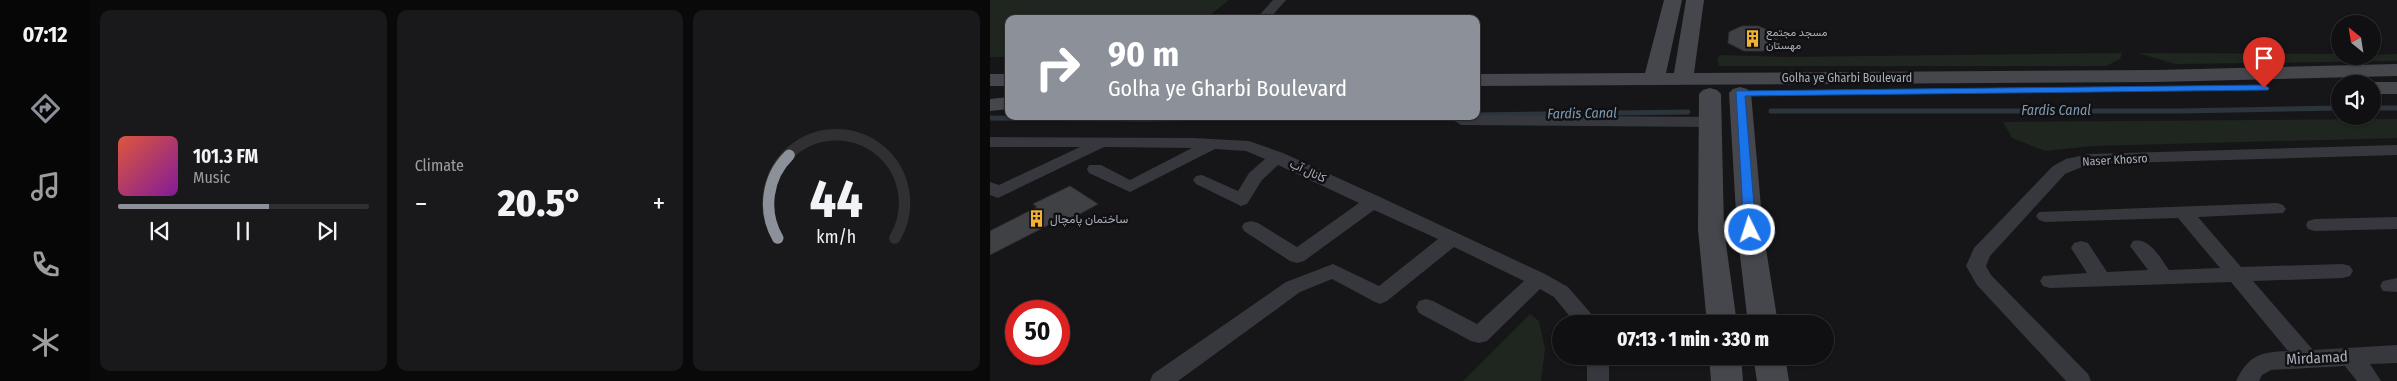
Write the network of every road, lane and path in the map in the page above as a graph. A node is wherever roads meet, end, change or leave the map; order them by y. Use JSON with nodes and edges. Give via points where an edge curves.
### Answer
{"nodes":[{"id":1,"x":1280,"y":0,"type":"edge"},
{"id":2,"x":1673,"y":0,"type":"edge"},
{"id":3,"x":1695,"y":0,"type":"edge"},
{"id":4,"x":1266,"y":15,"type":"edge"},
{"id":5,"x":2397,"y":70,"type":"edge"},
{"id":6,"x":1654,"y":79,"type":"junction"},
{"id":7,"x":1683,"y":79,"type":"junction"},
{"id":8,"x":990,"y":80,"type":"edge"},
{"id":9,"x":1005,"y":80,"type":"edge"},
{"id":10,"x":1480,"y":80,"type":"edge"},
{"id":11,"x":1955,"y":84,"type":"junction"},
{"id":12,"x":2331,"y":88,"type":"edge"},
{"id":13,"x":2381,"y":88,"type":"edge"},
{"id":14,"x":2397,"y":88,"type":"edge"},
{"id":15,"x":1740,"y":93,"type":"junction"},
{"id":16,"x":1710,"y":94,"type":"junction"},
{"id":17,"x":1480,"y":96,"type":"edge"},
{"id":18,"x":990,"y":98,"type":"edge"},
{"id":19,"x":1005,"y":98,"type":"edge"},
{"id":20,"x":1005,"y":103,"type":"edge"},
{"id":21,"x":990,"y":105,"type":"edge"},
{"id":22,"x":1461,"y":120,"type":"dead end"},
{"id":23,"x":1712,"y":122,"type":"junction"},
{"id":24,"x":1741,"y":123,"type":"junction"},
{"id":25,"x":990,"y":142,"type":"edge"},
{"id":26,"x":1104,"y":143,"type":"junction"},
{"id":27,"x":1212,"y":144,"type":"junction"},
{"id":28,"x":2397,"y":150,"type":"edge"},
{"id":29,"x":1277,"y":157,"type":"junction"},
{"id":30,"x":1095,"y":168,"type":"dead end"},
{"id":31,"x":1202,"y":180,"type":"dead end"},
{"id":32,"x":990,"y":187,"type":"edge"},
{"id":33,"x":1374,"y":201,"type":"junction"},
{"id":34,"x":2277,"y":209,"type":"dead end"},
{"id":35,"x":2184,"y":212,"type":"junction"},
{"id":36,"x":2045,"y":216,"type":"dead end"},
{"id":37,"x":2397,"y":223,"type":"edge"},
{"id":38,"x":2316,"y":225,"type":"dead end"},
{"id":39,"x":1251,"y":227,"type":"dead end"},
{"id":40,"x":1452,"y":238,"type":"junction"},
{"id":41,"x":2140,"y":246,"type":"dead end"},
{"id":42,"x":2082,"y":248,"type":"dead end"},
{"id":43,"x":2343,"y":271,"type":"dead end"},
{"id":44,"x":2236,"y":275,"type":"junction"},
{"id":45,"x":2164,"y":277,"type":"junction"},
{"id":46,"x":1538,"y":279,"type":"junction"},
{"id":47,"x":2101,"y":279,"type":"junction"},
{"id":48,"x":2050,"y":280,"type":"dead end"},
{"id":49,"x":1426,"y":307,"type":"dead end"},
{"id":50,"x":1581,"y":315,"type":"edge"},
{"id":51,"x":1721,"y":315,"type":"edge"},
{"id":52,"x":1762,"y":315,"type":"edge"},
{"id":53,"x":2397,"y":354,"type":"edge"},
{"id":54,"x":2350,"y":356,"type":"junction"},
{"id":55,"x":2307,"y":358,"type":"junction"},
{"id":56,"x":1598,"y":365,"type":"edge"},
{"id":57,"x":1726,"y":365,"type":"edge"},
{"id":58,"x":1770,"y":365,"type":"edge"},
{"id":59,"x":1161,"y":381,"type":"edge"},
{"id":60,"x":1598,"y":381,"type":"edge"},
{"id":61,"x":1727,"y":381,"type":"edge"},
{"id":62,"x":1773,"y":381,"type":"edge"},
{"id":63,"x":2080,"y":381,"type":"edge"},
{"id":64,"x":2247,"y":381,"type":"edge"},
{"id":65,"x":2370,"y":381,"type":"edge"}],
"edges":[{"from":1,"to":4,"type":"street"},
{"from":2,"to":6,"type":"main road"},
{"from":3,"to":7,"type":"main road"},
{"from":5,"to":11,"type":"main road","name":"Golha ye Gharbi Boulevard"},
{"from":6,"to":7,"type":"main road","name":"Golha ye Gharbi Boulevard"},
{"from":6,"to":10,"type":"main road","name":"Golha ye Gharbi Boulevard"},
{"from":7,"to":11,"type":"main road","name":"Golha ye Gharbi Boulevard"},
{"from":8,"to":9,"type":"main road"},
{"from":11,"to":12,"type":"main road","name":"Golha ye Gharbi Boulevard"},
{"from":11,"to":15,"type":"main road","name":"Golha ye Gharbi Boulevard"},
{"from":13,"to":14,"type":"main road"},
{"from":15,"to":16,"type":"main road","name":"Golha ye Gharbi Boulevard"},
{"from":15,"to":24,"type":"main road"},
{"from":16,"to":17,"type":"main road","name":"Golha ye Gharbi Boulevard"},
{"from":16,"to":23,"type":"main road"},
{"from":18,"to":19,"type":"main road"},
{"from":20,"to":21,"type":"main road"},
{"from":22,"to":23,"type":"street"},
{"from":23,"to":24,"type":"main road","via":[[1727,117],[1736,118]]},
{"from":23,"to":51,"type":"main road","via":[[1711,229]]},
{"from":24,"to":52,"type":"main road","via":[[1750,230]]},
{"from":25,"to":26,"type":"street","name":"کانال آب"},
{"from":26,"to":27,"type":"street","name":"کانال آب"},
{"from":26,"to":32,"type":"street","via":[[998,192]]},
{"from":27,"to":29,"type":"street","name":"کانال آب","via":[[1249,146]]},
{"from":27,"to":30,"type":"street","via":[[1130,187]]},
{"from":28,"to":63,"type":"street","name":"Naser Khosro","via":[[2089,159],[2059,170],[1981,253],[1976,266],[1984,280]]},
{"from":29,"to":31,"type":"street","via":[[1255,177],[1241,200]]},
{"from":29,"to":33,"type":"street","name":"کانال آب"},
{"from":33,"to":39,"type":"street","via":[[1297,256]]},
{"from":33,"to":40,"type":"street","name":"کانال آب"},
{"from":34,"to":35,"type":"street"},
{"from":35,"to":36,"type":"street"},
{"from":35,"to":44,"type":"street"},
{"from":37,"to":38,"type":"street"},
{"from":40,"to":46,"type":"street","name":"کانال آب"},
{"from":40,"to":59,"type":"street","via":[[1380,296],[1333,271],[1293,287]]},
{"from":41,"to":45,"type":"street"},
{"from":42,"to":47,"type":"street"},
{"from":43,"to":44,"type":"street"},
{"from":44,"to":45,"type":"street"},
{"from":44,"to":55,"type":"street"},
{"from":45,"to":47,"type":"street"},
{"from":46,"to":49,"type":"street","via":[[1479,335]]},
{"from":46,"to":50,"type":"street","name":"کانال آب","via":[[1561,292]]},
{"from":47,"to":48,"type":"street"},
{"from":53,"to":54,"type":"street","name":"Mirdamad"},
{"from":54,"to":55,"type":"street","name":"Mirdamad"},
{"from":54,"to":65,"type":"street"},
{"from":55,"to":64,"type":"street","name":"Mirdamad","via":[[2267,361],[2254,369]]},
{"from":56,"to":60,"type":"street"},
{"from":57,"to":61,"type":"main road"},
{"from":58,"to":62,"type":"main road"}]}
